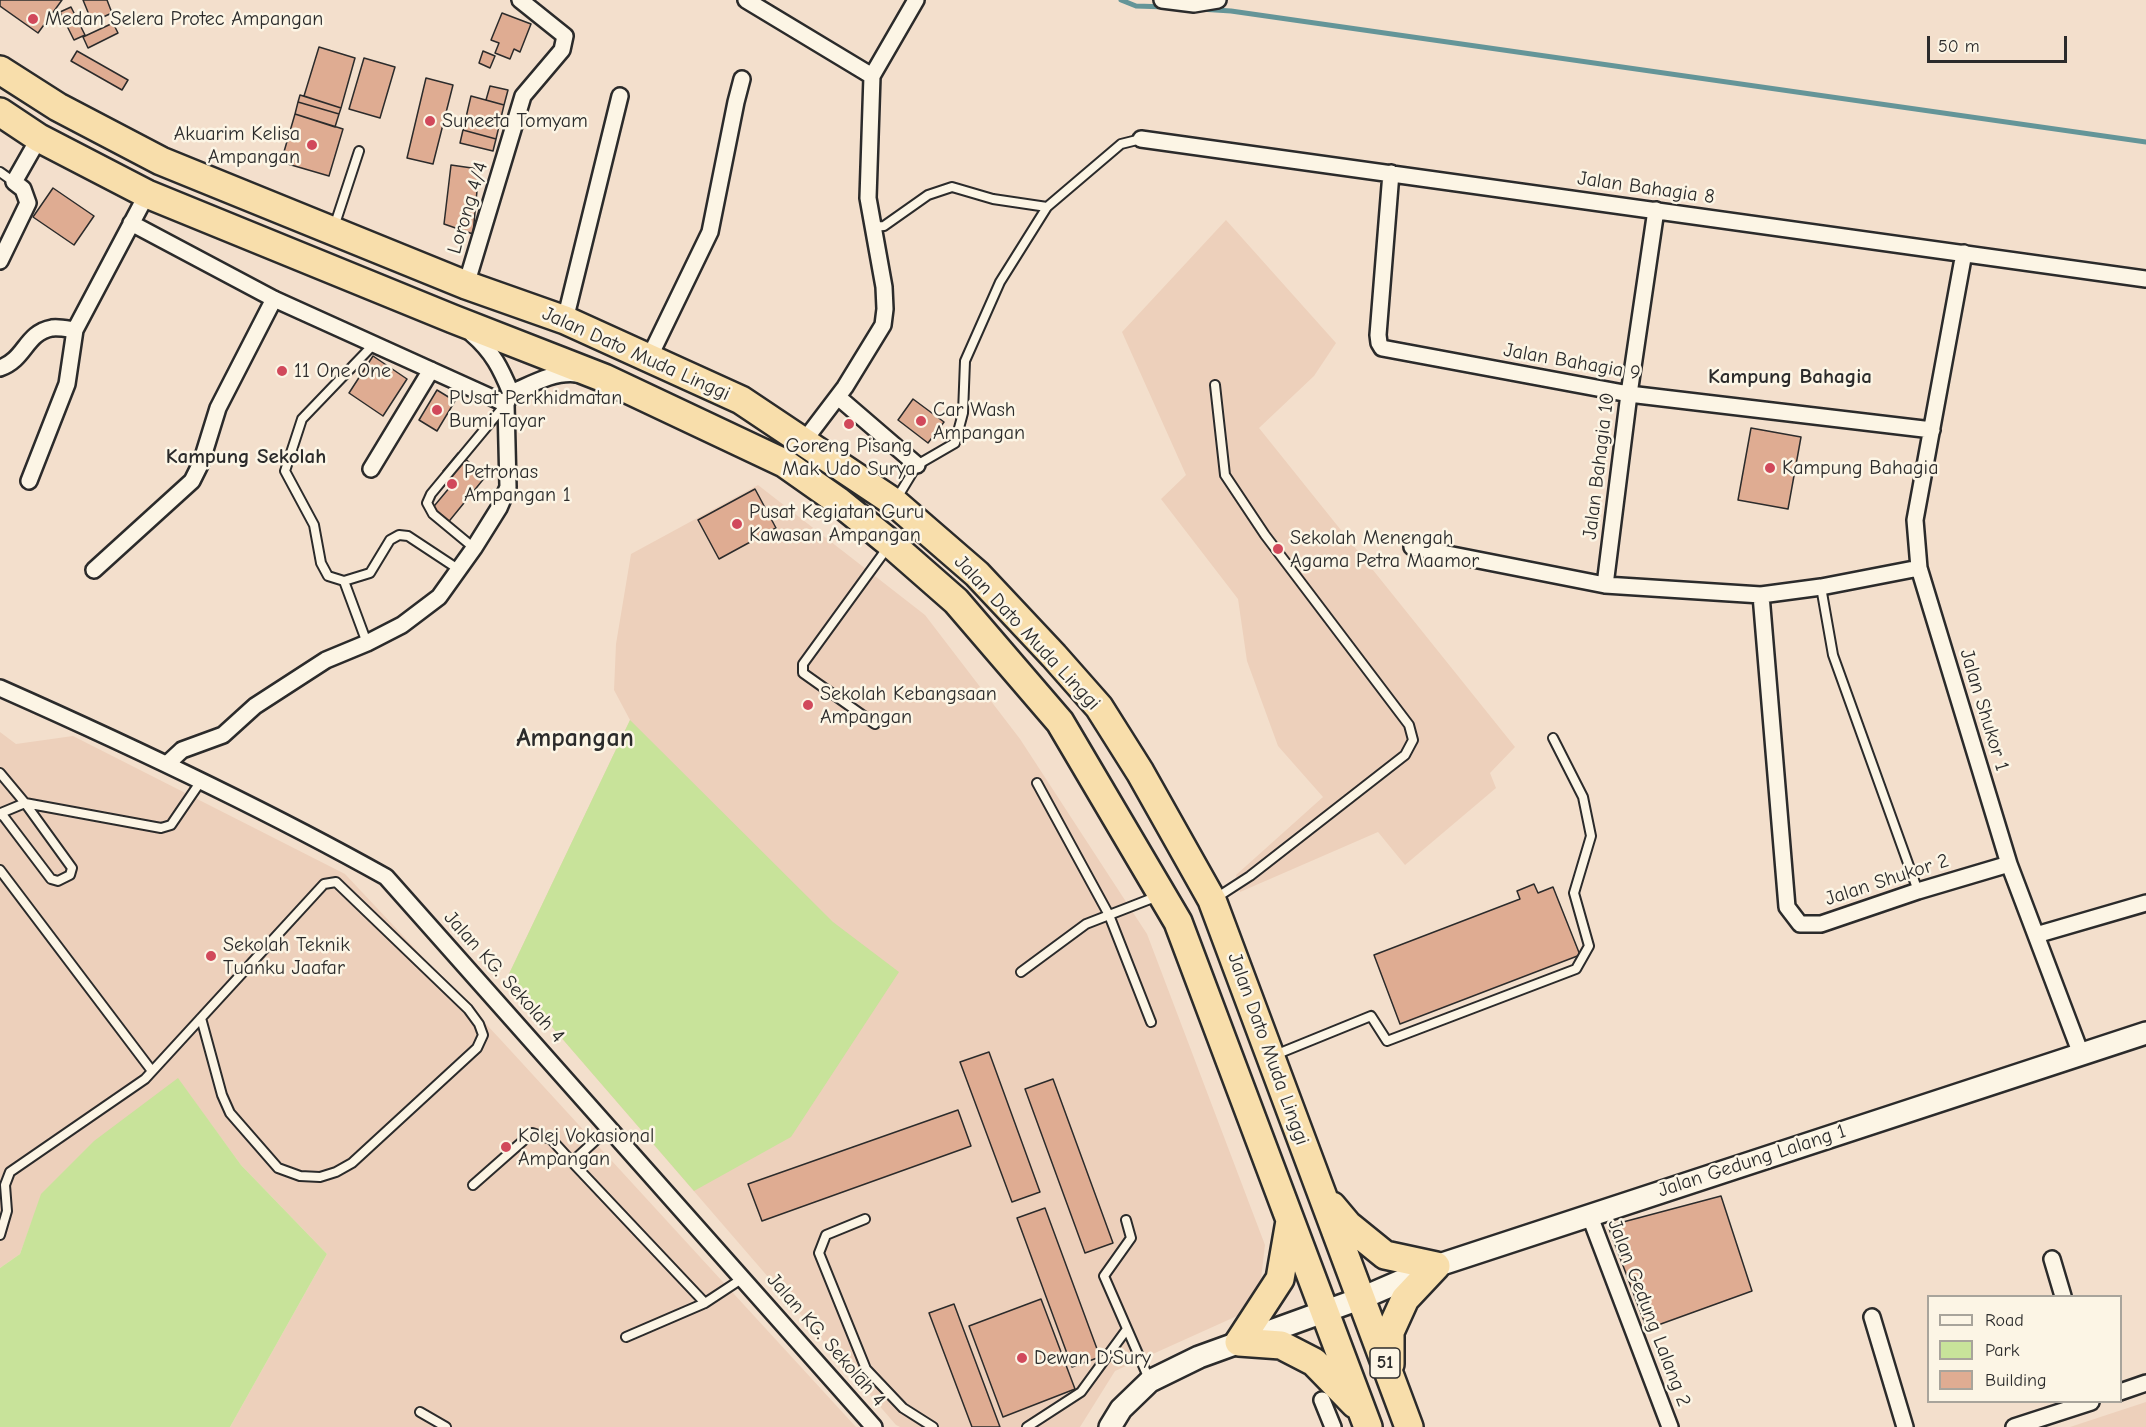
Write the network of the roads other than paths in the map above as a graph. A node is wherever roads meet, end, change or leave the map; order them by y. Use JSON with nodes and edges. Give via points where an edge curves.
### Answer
{"nodes":[{"id":1,"x":520,"y":0,"type":"edge"},
{"id":2,"x":746,"y":0,"type":"edge"},
{"id":3,"x":916,"y":0,"type":"edge"},
{"id":4,"x":1162,"y":0,"type":"edge"},
{"id":5,"x":1218,"y":0,"type":"edge"},
{"id":6,"x":0,"y":70,"type":"edge"},
{"id":7,"x":872,"y":76,"type":"junction"},
{"id":8,"x":742,"y":79,"type":"dead end"},
{"id":9,"x":620,"y":96,"type":"dead end"},
{"id":10,"x":0,"y":112,"type":"edge"},
{"id":11,"x":39,"y":138,"type":"junction"},
{"id":12,"x":1141,"y":139,"type":"joint"},
{"id":13,"x":359,"y":151,"type":"dead end"},
{"id":14,"x":0,"y":172,"type":"edge"},
{"id":15,"x":1391,"y":173,"type":"junction"},
{"id":16,"x":15,"y":182,"type":"junction"},
{"id":17,"x":147,"y":194,"type":"junction"},
{"id":18,"x":1047,"y":207,"type":"junction"},
{"id":19,"x":1656,"y":210,"type":"junction"},
{"id":20,"x":131,"y":223,"type":"junction"},
{"id":21,"x":872,"y":227,"type":"junction"},
{"id":22,"x":332,"y":231,"type":"junction"},
{"id":23,"x":1964,"y":253,"type":"junction"},
{"id":24,"x":0,"y":261,"type":"edge"},
{"id":25,"x":2146,"y":279,"type":"edge"},
{"id":26,"x":466,"y":285,"type":"junction"},
{"id":27,"x":274,"y":299,"type":"junction"},
{"id":28,"x":453,"y":319,"type":"junction"},
{"id":29,"x":565,"y":320,"type":"junction"},
{"id":30,"x":75,"y":330,"type":"junction"},
{"id":31,"x":374,"y":344,"type":"junction"},
{"id":32,"x":649,"y":358,"type":"junction"},
{"id":33,"x":0,"y":368,"type":"edge"},
{"id":34,"x":431,"y":370,"type":"junction"},
{"id":35,"x":604,"y":378,"type":"junction"},
{"id":36,"x":1215,"y":385,"type":"dead end"},
{"id":37,"x":1629,"y":394,"type":"junction"},
{"id":38,"x":838,"y":397,"type":"junction"},
{"id":39,"x":509,"y":398,"type":"junction"},
{"id":40,"x":1932,"y":430,"type":"junction"},
{"id":41,"x":804,"y":441,"type":"junction"},
{"id":42,"x":917,"y":465,"type":"junction"},
{"id":43,"x":371,"y":469,"type":"dead end"},
{"id":44,"x":29,"y":481,"type":"dead end"},
{"id":45,"x":895,"y":503,"type":"junction"},
{"id":46,"x":891,"y":544,"type":"junction"},
{"id":47,"x":1412,"y":547,"type":"dead end"},
{"id":48,"x":474,"y":549,"type":"junction"},
{"id":49,"x":1919,"y":568,"type":"junction"},
{"id":50,"x":458,"y":569,"type":"junction"},
{"id":51,"x":94,"y":570,"type":"dead end"},
{"id":52,"x":344,"y":581,"type":"junction"},
{"id":53,"x":1605,"y":585,"type":"junction"},
{"id":54,"x":1821,"y":587,"type":"junction"},
{"id":55,"x":1761,"y":595,"type":"junction"},
{"id":56,"x":368,"y":643,"type":"junction"},
{"id":57,"x":0,"y":688,"type":"edge"},
{"id":58,"x":875,"y":724,"type":"dead end"},
{"id":59,"x":1553,"y":738,"type":"dead end"},
{"id":60,"x":168,"y":764,"type":"junction"},
{"id":61,"x":0,"y":773,"type":"edge"},
{"id":62,"x":201,"y":781,"type":"junction"},
{"id":63,"x":1037,"y":783,"type":"dead end"},
{"id":64,"x":25,"y":803,"type":"junction"},
{"id":65,"x":1,"y":814,"type":"edge"},
{"id":66,"x":2009,"y":864,"type":"junction"},
{"id":67,"x":0,"y":870,"type":"edge"},
{"id":68,"x":1917,"y":891,"type":"junction"},
{"id":69,"x":1162,"y":894,"type":"junction"},
{"id":70,"x":1212,"y":900,"type":"junction"},
{"id":71,"x":2146,"y":903,"type":"edge"},
{"id":72,"x":1109,"y":915,"type":"junction"},
{"id":73,"x":2036,"y":935,"type":"junction"},
{"id":74,"x":1021,"y":972,"type":"dead end"},
{"id":75,"x":201,"y":1018,"type":"junction"},
{"id":76,"x":1151,"y":1022,"type":"dead end"},
{"id":77,"x":2146,"y":1033,"type":"edge"},
{"id":78,"x":2081,"y":1054,"type":"junction"},
{"id":79,"x":1271,"y":1057,"type":"junction"},
{"id":80,"x":152,"y":1071,"type":"junction"},
{"id":81,"x":610,"y":1127,"type":"junction"},
{"id":82,"x":572,"y":1162,"type":"junction"},
{"id":83,"x":473,"y":1185,"type":"dead end"},
{"id":84,"x":1322,"y":1193,"type":"junction"},
{"id":85,"x":1589,"y":1214,"type":"junction"},
{"id":86,"x":866,"y":1219,"type":"dead end"},
{"id":87,"x":1126,"y":1220,"type":"dead end"},
{"id":88,"x":1291,"y":1220,"type":"junction"},
{"id":89,"x":0,"y":1235,"type":"edge"},
{"id":90,"x":2052,"y":1259,"type":"dead end"},
{"id":91,"x":1436,"y":1266,"type":"junction"},
{"id":92,"x":743,"y":1278,"type":"junction"},
{"id":93,"x":2063,"y":1295,"type":"edge"},
{"id":94,"x":1362,"y":1298,"type":"junction"},
{"id":95,"x":705,"y":1303,"type":"junction"},
{"id":96,"x":1325,"y":1312,"type":"junction"},
{"id":97,"x":1872,"y":1317,"type":"dead end"},
{"id":98,"x":1127,"y":1329,"type":"junction"},
{"id":99,"x":626,"y":1337,"type":"dead end"},
{"id":100,"x":1239,"y":1342,"type":"junction"},
{"id":101,"x":1390,"y":1377,"type":"junction"},
{"id":102,"x":1150,"y":1380,"type":"junction"},
{"id":103,"x":2146,"y":1383,"type":"edge"},
{"id":104,"x":2122,"y":1392,"type":"edge"},
{"id":105,"x":1322,"y":1400,"type":"dead end"},
{"id":106,"x":2085,"y":1403,"type":"edge"},
{"id":107,"x":420,"y":1412,"type":"dead end"},
{"id":108,"x":1365,"y":1419,"type":"edge"},
{"id":109,"x":446,"y":1427,"type":"edge"},
{"id":110,"x":874,"y":1427,"type":"edge"},
{"id":111,"x":933,"y":1427,"type":"edge"},
{"id":112,"x":1027,"y":1427,"type":"edge"},
{"id":113,"x":1110,"y":1427,"type":"edge"},
{"id":114,"x":1332,"y":1427,"type":"edge"},
{"id":115,"x":1409,"y":1427,"type":"edge"},
{"id":116,"x":1670,"y":1427,"type":"edge"},
{"id":117,"x":1905,"y":1427,"type":"edge"},
{"id":118,"x":2014,"y":1427,"type":"edge"}],
"edges":[{"from":1,"to":26,"type":"street","name":"Lorong 4/4","via":[[565,36],[562,50],[523,96]]},
{"from":2,"to":7,"type":"street"},
{"from":3,"to":7,"type":"street"},
{"from":4,"to":5,"type":"street","via":[[1194,4]]},
{"from":6,"to":22,"type":"highway","name":"Jalan Dato Muda Linggi","number":"51","via":[[58,107],[161,161]]},
{"from":7,"to":21,"type":"street","via":[[868,198]]},
{"from":8,"to":32,"type":"street","via":[[710,231]]},
{"from":9,"to":29,"type":"street"},
{"from":10,"to":11,"type":"highway","name":"Jalan Dato Muda Linggi","number":"51"},
{"from":11,"to":16,"type":"street"},
{"from":11,"to":17,"type":"highway","name":"Jalan Dato Muda Linggi","number":"51"},
{"from":12,"to":15,"type":"street","name":"Jalan Bahagia 8"},
{"from":12,"to":18,"type":"lane","via":[[1122,144]]},
{"from":13,"to":22,"type":"lane"},
{"from":14,"to":16,"type":"lane"},
{"from":15,"to":19,"type":"street","name":"Jalan Bahagia 8"},
{"from":15,"to":37,"type":"street","name":"Jalan Bahagia 9","via":[[1378,335],[1382,348]]},
{"from":16,"to":24,"type":"street","via":[[23,189],[28,203]]},
{"from":17,"to":20,"type":"street"},
{"from":17,"to":28,"type":"highway","name":"Jalan Dato Muda Linggi","number":"51"},
{"from":18,"to":21,"type":"lane","via":[[993,199],[952,187],[928,195],[884,226]]},
{"from":18,"to":42,"type":"lane","via":[[1000,282],[965,361],[963,413],[955,443]]},
{"from":19,"to":23,"type":"street","name":"Jalan Bahagia 8"},
{"from":19,"to":37,"type":"street","name":"Jalan Bahagia 10"},
{"from":20,"to":27,"type":"street"},
{"from":20,"to":30,"type":"street"},
{"from":21,"to":38,"type":"street","via":[[884,287],[883,325]]},
{"from":22,"to":26,"type":"highway","name":"Jalan Dato Muda Linggi","number":"51"},
{"from":23,"to":25,"type":"street","name":"Jalan Bahagia 8"},
{"from":23,"to":40,"type":"street","name":"Jalan Shukor 1"},
{"from":26,"to":29,"type":"highway","name":"Jalan Dato Muda Linggi","number":"51"},
{"from":27,"to":31,"type":"street"},
{"from":27,"to":51,"type":"street","via":[[218,408],[192,482]]},
{"from":28,"to":35,"type":"highway","name":"Jalan Dato Muda Linggi","number":"51"},
{"from":28,"to":39,"type":"street","via":[[486,346],[501,368]]},
{"from":29,"to":32,"type":"highway","name":"Jalan Dato Muda Linggi","number":"51"},
{"from":30,"to":33,"type":"street","via":[[53,327],[34,334],[18,358]]},
{"from":30,"to":44,"type":"street","via":[[67,384]]},
{"from":31,"to":34,"type":"street"},
{"from":31,"to":52,"type":"lane","via":[[302,419],[285,471],[314,525],[321,564],[328,576]]},
{"from":32,"to":41,"type":"highway","name":"Jalan Dato Muda Linggi","number":"51","via":[[741,400]]},
{"from":34,"to":39,"type":"street"},
{"from":34,"to":43,"type":"street"},
{"from":35,"to":39,"type":"street","via":[[568,373],[546,378]]},
{"from":35,"to":46,"type":"highway","name":"Jalan Dato Muda Linggi","number":"51","via":[[784,463]]},
{"from":36,"to":70,"type":"lane","via":[[1225,475],[1265,535],[1409,725],[1413,740],[1405,755],[1250,876]]},
{"from":37,"to":40,"type":"street","name":"Jalan Bahagia 9"},
{"from":37,"to":53,"type":"street","name":"Jalan Bahagia 10"},
{"from":38,"to":41,"type":"street"},
{"from":38,"to":42,"type":"street"},
{"from":39,"to":48,"type":"street","via":[[508,487],[500,508]]},
{"from":39,"to":48,"type":"lane","via":[[427,503],[433,514]]},
{"from":40,"to":49,"type":"street","name":"Jalan Shukor 1","via":[[1915,520]]},
{"from":41,"to":45,"type":"highway","name":"Jalan Dato Muda Linggi","number":"51"},
{"from":42,"to":45,"type":"lane"},
{"from":45,"to":70,"type":"highway","name":"Jalan Dato Muda Linggi","number":"51","via":[[977,574],[1099,707]]},
{"from":46,"to":58,"type":"lane","via":[[803,663],[803,673]]},
{"from":46,"to":69,"type":"highway","name":"Jalan Dato Muda Linggi","number":"51","via":[[956,601],[1060,722]]},
{"from":47,"to":53,"type":"street"},
{"from":48,"to":50,"type":"street"},
{"from":49,"to":54,"type":"street"},
{"from":49,"to":66,"type":"street","name":"Jalan Shukor 1"},
{"from":50,"to":52,"type":"lane","via":[[408,536],[399,535],[390,540],[370,573]]},
{"from":50,"to":56,"type":"street","via":[[439,597],[402,625]]},
{"from":52,"to":56,"type":"lane"},
{"from":53,"to":55,"type":"street"},
{"from":54,"to":55,"type":"street"},
{"from":54,"to":68,"type":"lane","via":[[1833,655]]},
{"from":55,"to":68,"type":"street","name":"Jalan Shukor 2","via":[[1787,906],[1800,924],[1821,924]]},
{"from":56,"to":60,"type":"street","via":[[326,660],[255,706],[223,735],[182,750]]},
{"from":57,"to":60,"type":"street","name":"Jalan KG. Sekolah 4"},
{"from":59,"to":79,"type":"lane","via":[[1584,797],[1590,836],[1574,893],[1589,946],[1576,969],[1387,1041],[1371,1016]]},
{"from":60,"to":62,"type":"street","name":"Jalan KG. Sekolah 4"},
{"from":61,"to":64,"type":"lane"},
{"from":62,"to":64,"type":"lane","via":[[171,825],[161,828]]},
{"from":62,"to":81,"type":"street","name":"Jalan KG. Sekolah 4","via":[[386,877]]},
{"from":63,"to":72,"type":"lane"},
{"from":64,"to":65,"type":"lane"},
{"from":64,"to":65,"type":"lane","via":[[72,868],[70,875],[58,881],[51,879]]},
{"from":66,"to":68,"type":"street","name":"Jalan Shukor 2"},
{"from":66,"to":73,"type":"street"},
{"from":67,"to":80,"type":"lane"},
{"from":69,"to":72,"type":"lane"},
{"from":69,"to":88,"type":"highway","name":"Jalan Dato Muda Linggi","number":"51","via":[[1178,922]]},
{"from":70,"to":79,"type":"highway","name":"Jalan Dato Muda Linggi","number":"51"},
{"from":71,"to":73,"type":"street"},
{"from":72,"to":74,"type":"lane","via":[[1086,924]]},
{"from":72,"to":76,"type":"lane"},
{"from":73,"to":78,"type":"street"},
{"from":75,"to":75,"type":"lane","via":[[324,884],[336,882],[468,1009],[483,1035],[477,1048],[352,1163],[320,1177],[300,1176],[278,1168],[230,1113]]},
{"from":75,"to":80,"type":"lane"},
{"from":77,"to":78,"type":"street","name":"Jalan Gedung Lalang 1"},
{"from":78,"to":85,"type":"street","name":"Jalan Gedung Lalang 1"},
{"from":79,"to":84,"type":"highway","name":"Jalan Dato Muda Linggi","number":"51"},
{"from":80,"to":89,"type":"lane","via":[[10,1172],[4,1185],[7,1211]]},
{"from":81,"to":82,"type":"lane"},
{"from":81,"to":92,"type":"street","name":"Jalan KG. Sekolah 4"},
{"from":82,"to":83,"type":"lane","via":[[551,1139],[532,1133]]},
{"from":82,"to":95,"type":"lane"},
{"from":84,"to":91,"type":"highway","via":[[1348,1225],[1385,1255]]},
{"from":84,"to":94,"type":"highway","name":"Jalan Dato Muda Linggi","number":"51"},
{"from":85,"to":91,"type":"street","name":"Jalan Gedung Lalang 1"},
{"from":85,"to":116,"type":"street","name":"Jalan Gedung Lalang 2"},
{"from":86,"to":111,"type":"lane","via":[[826,1235],[819,1253],[866,1369],[903,1408]]},
{"from":87,"to":98,"type":"lane","via":[[1131,1238],[1104,1276]]},
{"from":88,"to":96,"type":"highway","name":"Jalan Dato Muda Linggi","number":"51"},
{"from":88,"to":100,"type":"highway","via":[[1280,1279]]},
{"from":90,"to":93,"type":"street"},
{"from":91,"to":94,"type":"street","name":"Jalan Gedung Lalang 1"},
{"from":91,"to":101,"type":"highway","via":[[1405,1299],[1390,1332]]},
{"from":92,"to":95,"type":"lane"},
{"from":92,"to":110,"type":"street","name":"Jalan KG. Sekolah 4"},
{"from":94,"to":96,"type":"street","name":"Jalan Gedung Lalang 1"},
{"from":94,"to":101,"type":"highway","number":"51"},
{"from":95,"to":99,"type":"lane"},
{"from":96,"to":100,"type":"street","name":"Jalan Gedung Lalang 1"},
{"from":96,"to":108,"type":"highway","number":"51"},
{"from":97,"to":117,"type":"street"},
{"from":98,"to":102,"type":"lane"},
{"from":98,"to":112,"type":"lane","via":[[1081,1392]]},
{"from":100,"to":102,"type":"street","name":"Jalan Gedung Lalang 1"},
{"from":100,"to":108,"type":"highway","via":[[1281,1345],[1314,1362]]},
{"from":101,"to":115,"type":"highway","number":"51"},
{"from":102,"to":113,"type":"street","via":[[1121,1409]]},
{"from":103,"to":104,"type":"street"},
{"from":105,"to":114,"type":"street"},
{"from":106,"to":118,"type":"street"},
{"from":107,"to":109,"type":"lane"}]}
